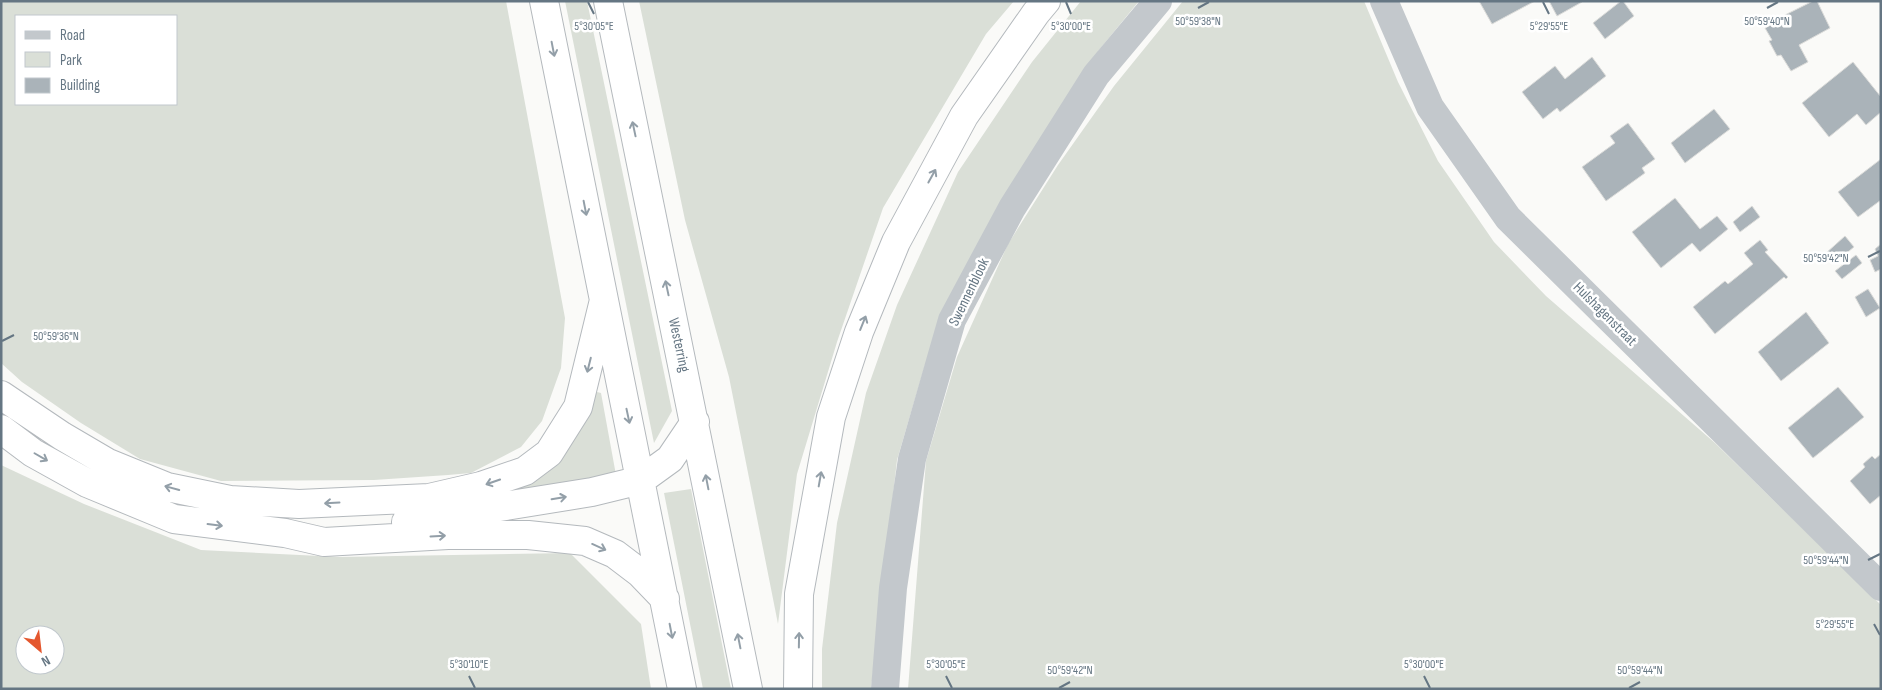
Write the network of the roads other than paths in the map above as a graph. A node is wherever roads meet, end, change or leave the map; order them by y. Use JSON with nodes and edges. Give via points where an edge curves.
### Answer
{"nodes":[{"id":1,"x":544,"y":1,"type":"edge"},
{"id":2,"x":608,"y":1,"type":"edge"},
{"id":3,"x":1046,"y":1,"type":"edge"},
{"id":4,"x":1158,"y":1,"type":"edge"},
{"id":5,"x":1384,"y":1,"type":"edge"},
{"id":6,"x":604,"y":300,"type":"junction"},
{"id":7,"x":1,"y":395,"type":"edge"},
{"id":8,"x":695,"y":422,"type":"junction"},
{"id":9,"x":1,"y":429,"type":"edge"},
{"id":10,"x":642,"y":480,"type":"junction"},
{"id":11,"x":285,"y":534,"type":"junction"},
{"id":12,"x":1881,"y":587,"type":"edge"},
{"id":13,"x":665,"y":599,"type":"junction"},
{"id":14,"x":682,"y":689,"type":"edge"},
{"id":15,"x":748,"y":689,"type":"edge"},
{"id":16,"x":798,"y":689,"type":"edge"},
{"id":17,"x":885,"y":689,"type":"edge"}],
"edges":[{"from":1,"to":6,"type":"highway","one_way":true},
{"from":8,"to":2,"type":"highway","name":"Westerring","one_way":true},
{"from":16,"to":3,"type":"highway","one_way":true,"via":[[799,594],[831,416],[859,332],[896,242],[964,116]]},
{"from":4,"to":17,"type":"street","name":"Swennenblook","via":[[1096,75],[1012,208],[952,320],[912,459],[892,588]]},
{"from":5,"to":12,"type":"street","name":"Hulshagenstraat","via":[[1430,107],[1508,218]]},
{"from":6,"to":7,"type":"highway","one_way":true,"via":[[578,407],[548,453],[525,471],[481,486],[429,498],[299,504],[230,500],[168,487],[108,463]]},
{"from":6,"to":10,"type":"highway","one_way":true},
{"from":8,"to":10,"type":"highway","via":[[670,459]]},
{"from":15,"to":8,"type":"highway","name":"Westerring","one_way":true},
{"from":9,"to":11,"type":"highway","one_way":true,"via":[[33,453],[87,483],[174,519]]},
{"from":11,"to":10,"type":"highway","one_way":true,"via":[[402,522],[592,492]]},
{"from":10,"to":13,"type":"highway"},
{"from":11,"to":13,"type":"highway","one_way":true,"via":[[324,542],[448,535],[528,535],[586,541],[615,554]]},
{"from":13,"to":14,"type":"highway","one_way":true}]}
